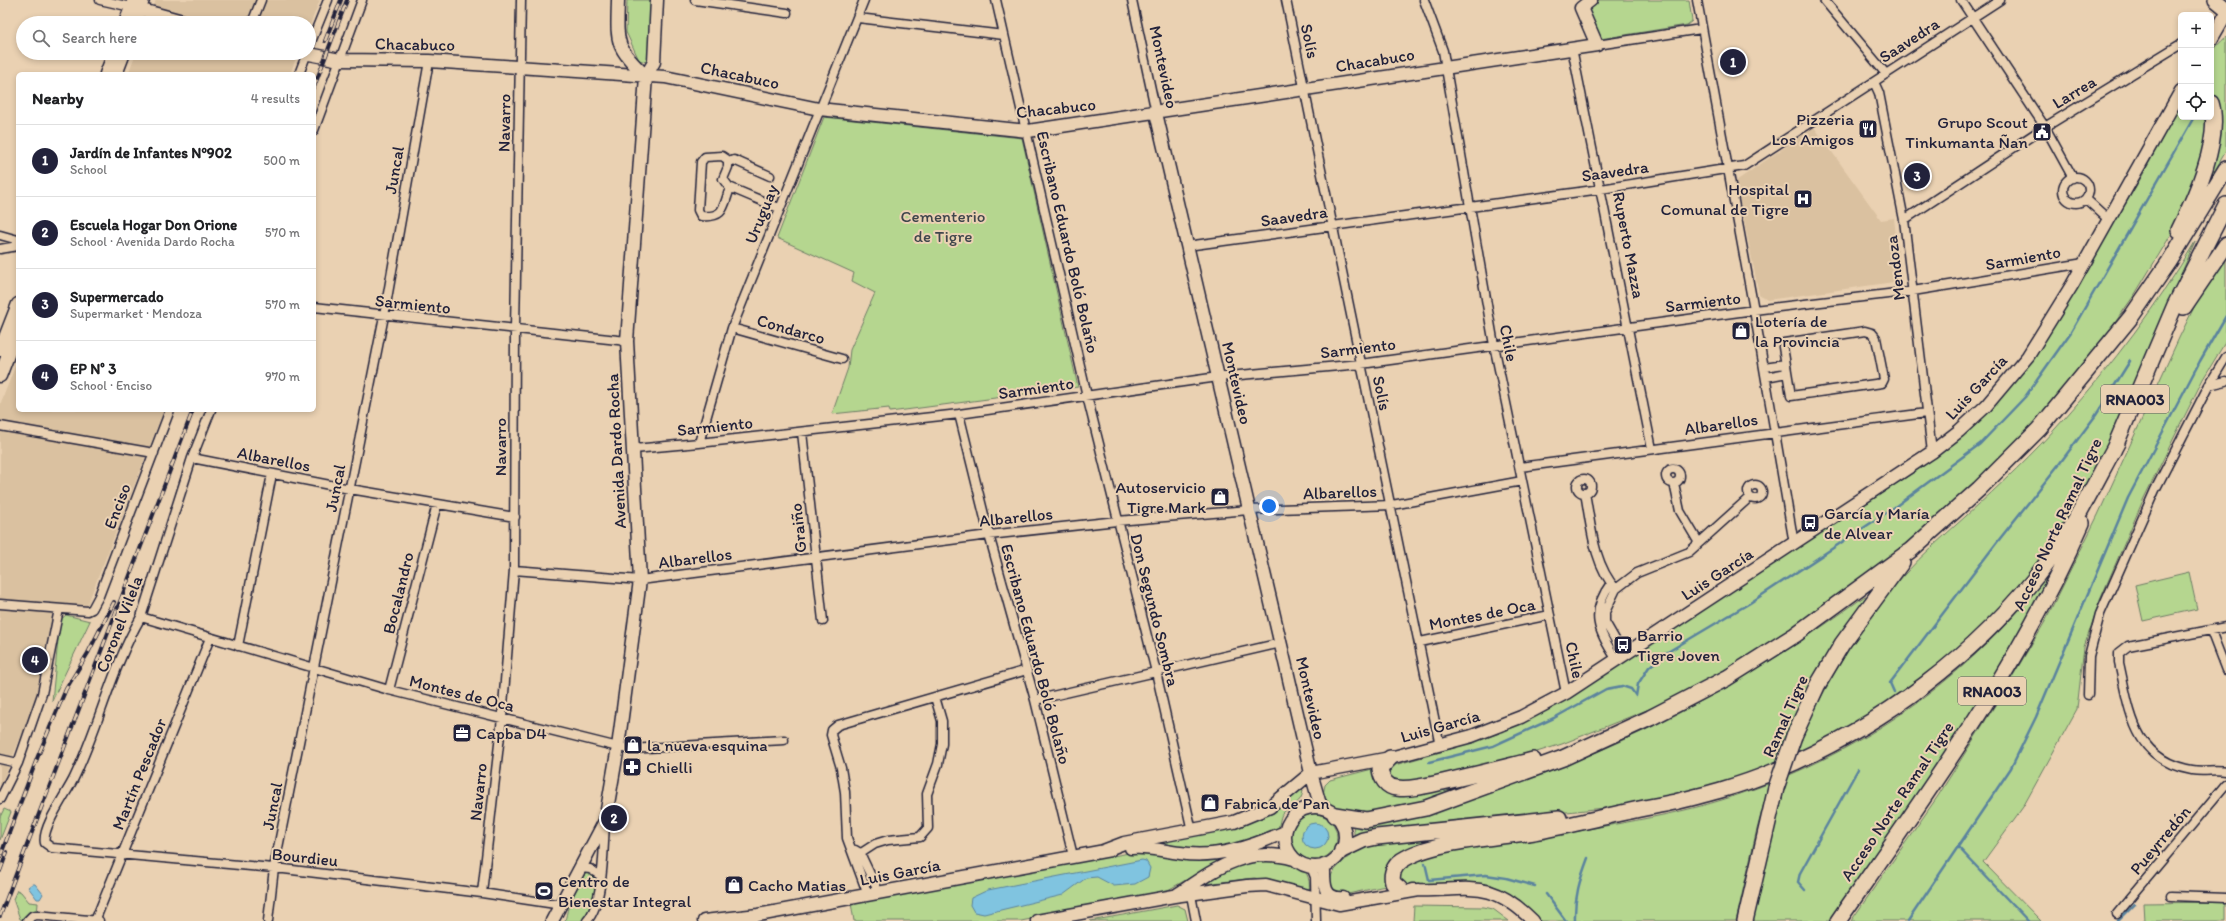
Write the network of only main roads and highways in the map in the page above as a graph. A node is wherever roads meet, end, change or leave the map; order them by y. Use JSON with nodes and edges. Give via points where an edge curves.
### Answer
{"nodes":[{"id":1,"x":2215,"y":0,"type":"edge"},
{"id":2,"x":2225,"y":14,"type":"edge"},
{"id":3,"x":2213,"y":120,"type":"edge"},
{"id":4,"x":2226,"y":169,"type":"edge"},
{"id":5,"x":2226,"y":205,"type":"edge"},
{"id":6,"x":2226,"y":245,"type":"edge"},
{"id":7,"x":2148,"y":291,"type":"junction"},
{"id":8,"x":2154,"y":355,"type":"junction"},
{"id":9,"x":2117,"y":443,"type":"junction"},
{"id":10,"x":1911,"y":550,"type":"junction"},
{"id":11,"x":1607,"y":737,"type":"junction"},
{"id":12,"x":1390,"y":758,"type":"road end"},
{"id":13,"x":1329,"y":811,"type":"road end"},
{"id":14,"x":1624,"y":812,"type":"junction"},
{"id":15,"x":1342,"y":850,"type":"road end"},
{"id":16,"x":1400,"y":889,"type":"road end"},
{"id":17,"x":1745,"y":921,"type":"edge"},
{"id":18,"x":1838,"y":921,"type":"edge"}],
"edges":[{"from":1,"to":2,"type":"main road"},
{"from":3,"to":7,"type":"highway","via":[[2212,134],[2198,187],[2187,215]]},
{"from":4,"to":7,"type":"highway","number":"RNA003","via":[[2185,237]]},
{"from":5,"to":8,"type":"highway","name":"Acceso Norte Ramal Tigre","number":"RNA003","via":[[2175,305]]},
{"from":6,"to":8,"type":"highway","via":[[2201,279]]},
{"from":7,"to":10,"type":"highway","number":"RNA003","via":[[2107,348],[2039,429],[1979,489]]},
{"from":8,"to":9,"type":"highway","name":"Acceso Norte Ramal Tigre","number":"RNA003"},
{"from":9,"to":14,"type":"highway","via":[[2076,520],[2042,569],[1985,632],[1947,667],[1902,701],[1856,731],[1768,774],[1719,790]]},
{"from":9,"to":18,"type":"highway","name":"Acceso Norte Ramal Tigre","number":"RNA003","via":[[2067,556],[2018,647],[1962,742]]},
{"from":10,"to":11,"type":"highway","via":[[1795,635],[1727,678]]},
{"from":10,"to":17,"type":"highway","name":"Ramal Tigre","number":"RNA003","bridge":true,"via":[[1842,644],[1817,686],[1794,736],[1776,788]]},
{"from":11,"to":12,"type":"highway","via":[[1485,773],[1423,786],[1397,788],[1385,782],[1380,768]]},
{"from":11,"to":13,"type":"highway","via":[[1563,758],[1426,808],[1366,820]]},
{"from":14,"to":15,"type":"highway","via":[[1377,837],[1362,840]]},
{"from":14,"to":16,"type":"highway","via":[[1414,854],[1399,862],[1393,871],[1394,883]]}]}
